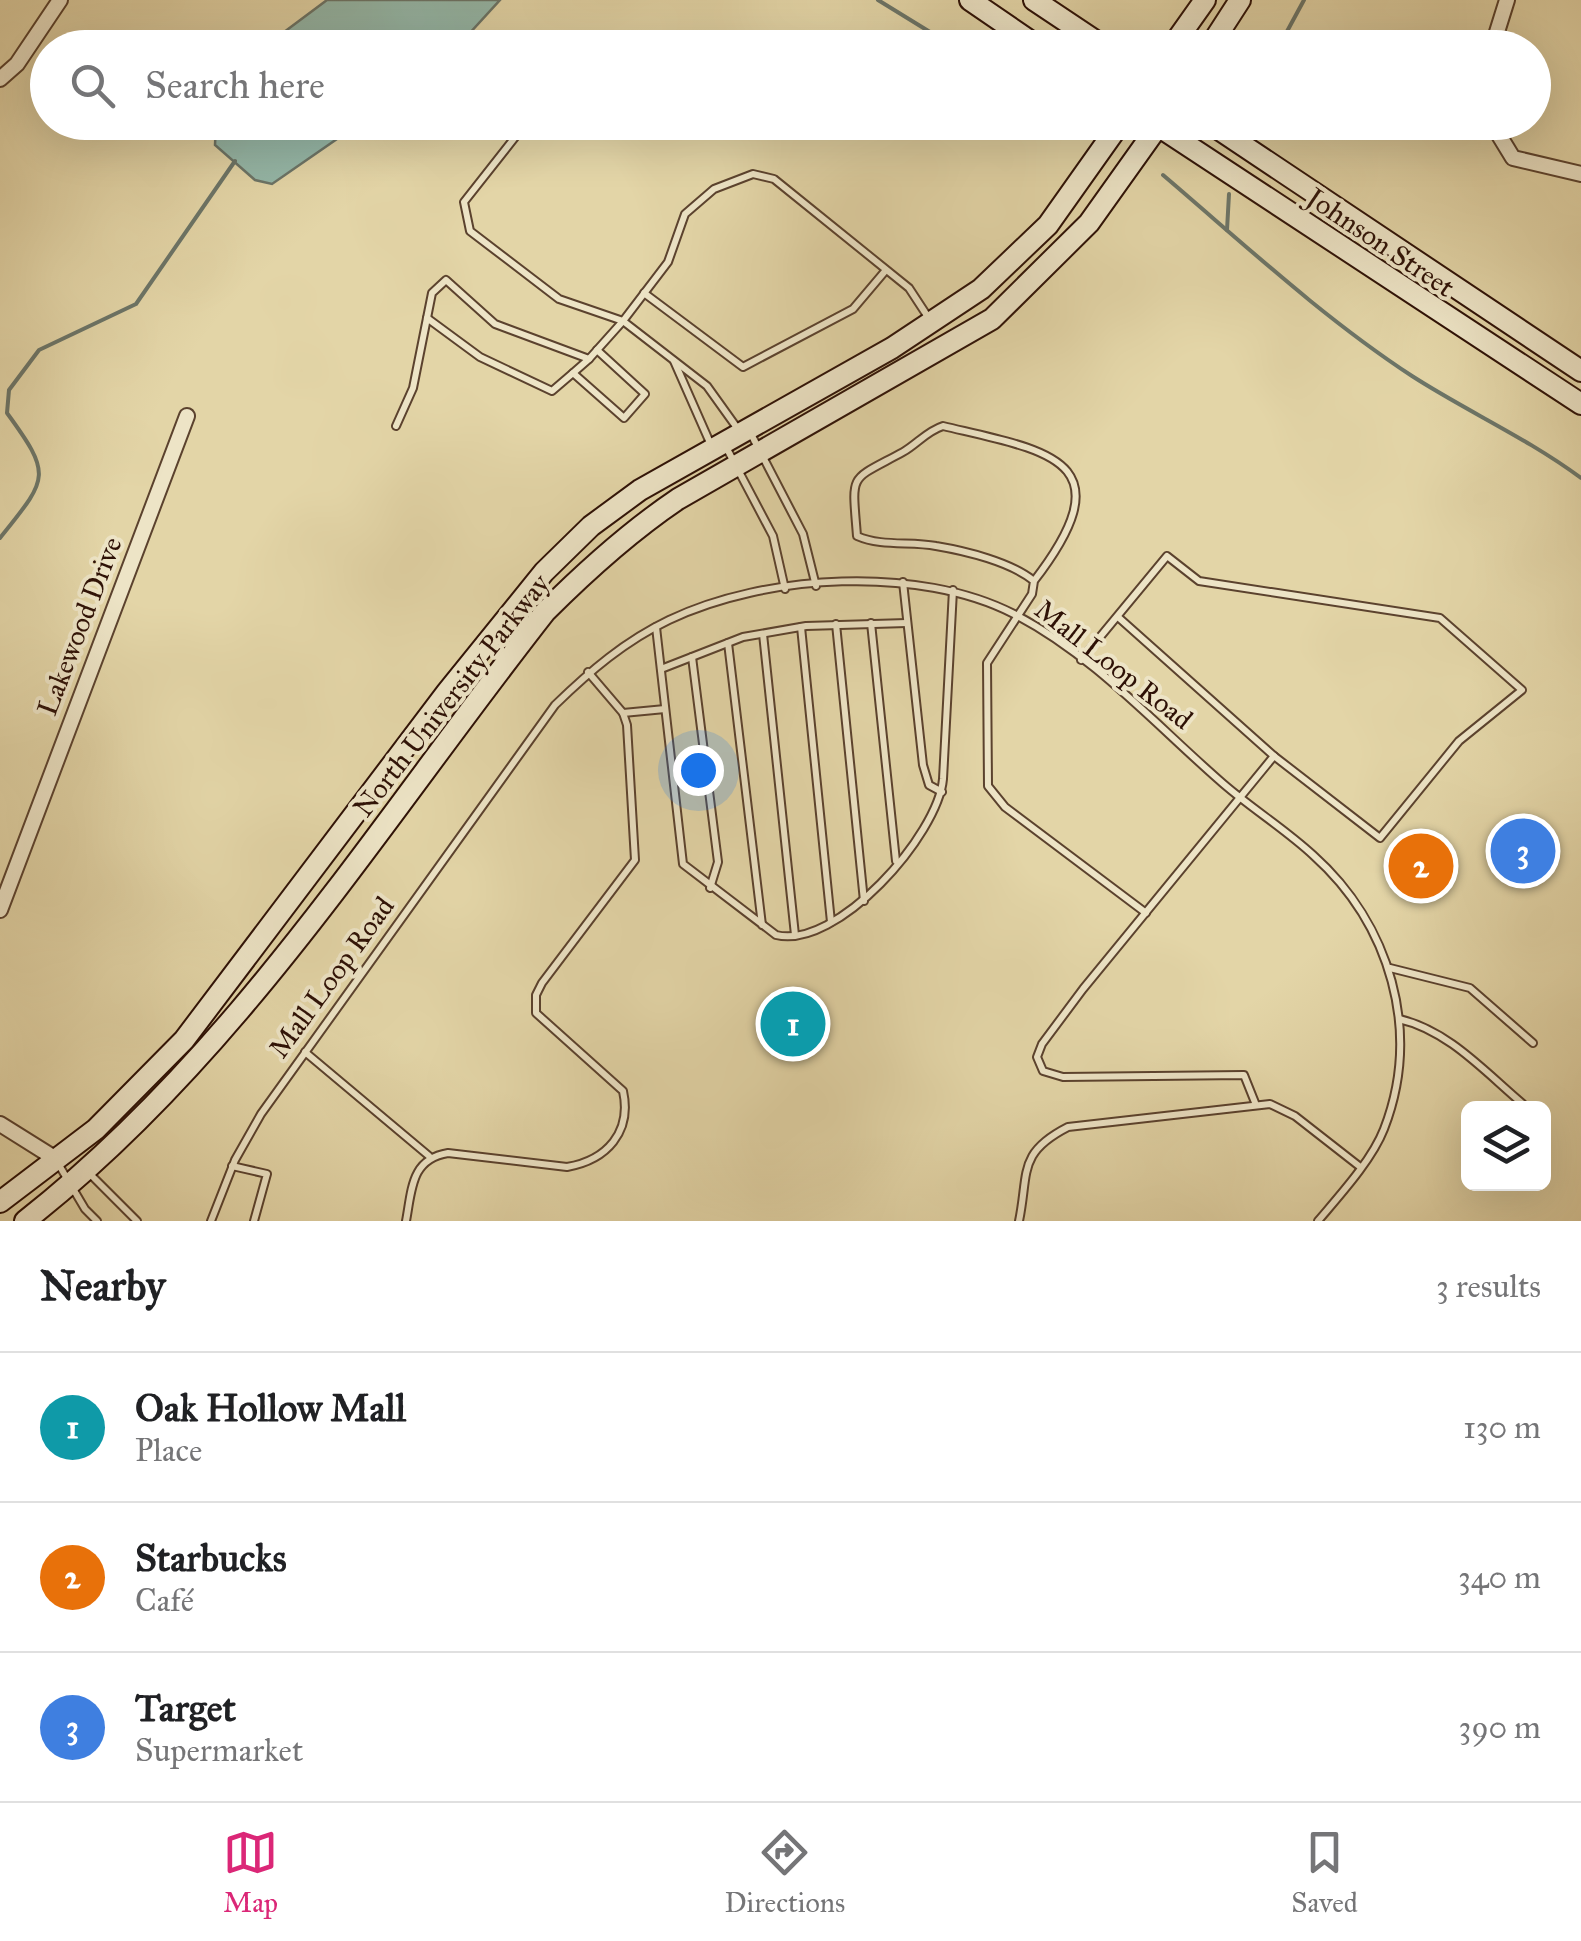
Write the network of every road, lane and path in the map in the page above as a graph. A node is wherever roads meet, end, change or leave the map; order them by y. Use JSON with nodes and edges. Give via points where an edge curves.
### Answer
{"nodes":[{"id":1,"x":970,"y":0,"type":"edge"},
{"id":2,"x":1034,"y":0,"type":"edge"},
{"id":3,"x":1205,"y":0,"type":"edge"},
{"id":4,"x":1240,"y":0,"type":"edge"},
{"id":5,"x":1507,"y":0,"type":"edge"},
{"id":6,"x":55,"y":4,"type":"edge"},
{"id":7,"x":39,"y":30,"type":"edge"},
{"id":8,"x":1014,"y":30,"type":"edge"},
{"id":9,"x":1079,"y":30,"type":"edge"},
{"id":10,"x":1184,"y":30,"type":"edge"},
{"id":11,"x":1221,"y":30,"type":"edge"},
{"id":12,"x":1498,"y":30,"type":"edge"},
{"id":13,"x":30,"y":43,"type":"edge"},
{"id":14,"x":0,"y":78,"type":"edge"},
{"id":15,"x":513,"y":140,"type":"edge"},
{"id":16,"x":1110,"y":140,"type":"edge"},
{"id":17,"x":1146,"y":140,"type":"edge"},
{"id":18,"x":1181,"y":140,"type":"edge"},
{"id":19,"x":1235,"y":140,"type":"edge"},
{"id":20,"x":1502,"y":140,"type":"edge"},
{"id":21,"x":1581,"y":174,"type":"edge"},
{"id":22,"x":886,"y":270,"type":"junction"},
{"id":23,"x":644,"y":294,"type":"junction"},
{"id":24,"x":428,"y":318,"type":"junction"},
{"id":25,"x":623,"y":321,"type":"junction"},
{"id":26,"x":931,"y":322,"type":"junction"},
{"id":27,"x":597,"y":350,"type":"junction"},
{"id":28,"x":589,"y":359,"type":"junction"},
{"id":29,"x":674,"y":359,"type":"junction"},
{"id":30,"x":1581,"y":371,"type":"edge"},
{"id":31,"x":572,"y":374,"type":"junction"},
{"id":32,"x":1581,"y":404,"type":"edge"},
{"id":33,"x":187,"y":416,"type":"dead end"},
{"id":34,"x":396,"y":426,"type":"dead end"},
{"id":35,"x":731,"y":437,"type":"junction"},
{"id":36,"x":760,"y":453,"type":"junction"},
{"id":37,"x":735,"y":466,"type":"junction"},
{"id":38,"x":1034,"y":581,"type":"junction"},
{"id":39,"x":903,"y":582,"type":"junction"},
{"id":40,"x":816,"y":586,"type":"junction"},
{"id":41,"x":784,"y":588,"type":"junction"},
{"id":42,"x":952,"y":590,"type":"junction"},
{"id":43,"x":1016,"y":615,"type":"junction"},
{"id":44,"x":1118,"y":617,"type":"junction"},
{"id":45,"x":907,"y":622,"type":"junction"},
{"id":46,"x":871,"y":623,"type":"junction"},
{"id":47,"x":836,"y":624,"type":"junction"},
{"id":48,"x":656,"y":626,"type":"junction"},
{"id":49,"x":801,"y":627,"type":"junction"},
{"id":50,"x":763,"y":634,"type":"junction"},
{"id":51,"x":728,"y":643,"type":"junction"},
{"id":52,"x":692,"y":657,"type":"junction"},
{"id":53,"x":1081,"y":660,"type":"junction"},
{"id":54,"x":661,"y":669,"type":"junction"},
{"id":55,"x":588,"y":672,"type":"junction"},
{"id":56,"x":664,"y":709,"type":"junction"},
{"id":57,"x":623,"y":712,"type":"junction"},
{"id":58,"x":1274,"y":756,"type":"junction"},
{"id":59,"x":942,"y":792,"type":"junction"},
{"id":60,"x":1241,"y":797,"type":"junction"},
{"id":61,"x":896,"y":862,"type":"junction"},
{"id":62,"x":710,"y":888,"type":"junction"},
{"id":63,"x":864,"y":902,"type":"junction"},
{"id":64,"x":0,"y":910,"type":"edge"},
{"id":65,"x":1146,"y":913,"type":"junction"},
{"id":66,"x":830,"y":922,"type":"junction"},
{"id":67,"x":762,"y":925,"type":"junction"},
{"id":68,"x":795,"y":935,"type":"junction"},
{"id":69,"x":1390,"y":968,"type":"junction"},
{"id":70,"x":1399,"y":1019,"type":"junction"},
{"id":71,"x":1533,"y":1042,"type":"dead end"},
{"id":72,"x":305,"y":1052,"type":"junction"},
{"id":73,"x":1519,"y":1101,"type":"edge"},
{"id":74,"x":1256,"y":1105,"type":"junction"},
{"id":75,"x":0,"y":1124,"type":"edge"},
{"id":76,"x":429,"y":1156,"type":"junction"},
{"id":77,"x":56,"y":1159,"type":"junction"},
{"id":78,"x":232,"y":1166,"type":"junction"},
{"id":79,"x":1359,"y":1166,"type":"junction"},
{"id":80,"x":88,"y":1171,"type":"junction"},
{"id":81,"x":70,"y":1186,"type":"junction"},
{"id":82,"x":0,"y":1202,"type":"edge"},
{"id":83,"x":25,"y":1221,"type":"edge"},
{"id":84,"x":97,"y":1221,"type":"edge"},
{"id":85,"x":137,"y":1221,"type":"edge"},
{"id":86,"x":210,"y":1221,"type":"edge"},
{"id":87,"x":254,"y":1221,"type":"edge"},
{"id":88,"x":406,"y":1221,"type":"edge"},
{"id":89,"x":1020,"y":1221,"type":"edge"},
{"id":90,"x":1318,"y":1221,"type":"edge"}],
"edges":[{"from":1,"to":8,"type":"main road"},
{"from":2,"to":9,"type":"main road"},
{"from":3,"to":10,"type":"main road"},
{"from":4,"to":11,"type":"main road"},
{"from":5,"to":12,"type":"street"},
{"from":6,"to":7,"type":"street"},
{"from":13,"to":14,"type":"street"},
{"from":15,"to":25,"type":"lane","via":[[464,202],[470,230],[558,300]]},
{"from":16,"to":26,"type":"main road","name":"North University Parkway","via":[[1026,248]]},
{"from":17,"to":36,"type":"main road","name":"North University Parkway","via":[[1088,223],[992,318]]},
{"from":18,"to":32,"type":"main road","name":"Johnson Street"},
{"from":19,"to":30,"type":"main road","name":"Johnson Street"},
{"from":20,"to":21,"type":"street","via":[[1513,158]]},
{"from":22,"to":23,"type":"lane","via":[[853,309],[743,368]]},
{"from":22,"to":23,"type":"lane","via":[[774,178],[753,174],[714,189],[686,214],[668,262]]},
{"from":22,"to":26,"type":"lane","via":[[909,288]]},
{"from":23,"to":25,"type":"lane"},
{"from":24,"to":28,"type":"lane","via":[[432,293],[446,280],[495,324]]},
{"from":24,"to":31,"type":"lane","via":[[480,356],[552,390]]},
{"from":24,"to":34,"type":"lane","via":[[414,388]]},
{"from":25,"to":27,"type":"lane"},
{"from":25,"to":29,"type":"lane"},
{"from":26,"to":35,"type":"main road","name":"North University Parkway"},
{"from":27,"to":28,"type":"lane"},
{"from":27,"to":31,"type":"lane","via":[[646,394],[624,418]]},
{"from":28,"to":31,"type":"lane"},
{"from":29,"to":35,"type":"lane"},
{"from":29,"to":35,"type":"lane","via":[[707,386]]},
{"from":33,"to":64,"type":"street","name":"Lakewood Drive"},
{"from":35,"to":36,"type":"lane"},
{"from":35,"to":37,"type":"lane"},
{"from":35,"to":77,"type":"main road","name":"North University Parkway","via":[[591,526],[544,572],[184,1040],[96,1129]]},
{"from":36,"to":37,"type":"main road","name":"North University Parkway"},
{"from":36,"to":40,"type":"lane","via":[[803,534]]},
{"from":37,"to":41,"type":"lane","via":[[774,536]]},
{"from":37,"to":80,"type":"main road","name":"North University Parkway","via":[[630,532],[544,612],[259,989]]},
{"from":38,"to":38,"type":"lane","via":[[1021,570],[936,546],[857,536],[853,488],[866,468],[943,426],[1059,459],[1073,478],[1074,512]]},
{"from":38,"to":43,"type":"lane"},
{"from":39,"to":40,"type":"lane","name":"Mall Loop Road"},
{"from":39,"to":42,"type":"lane","name":"Mall Loop Road"},
{"from":39,"to":45,"type":"lane"},
{"from":40,"to":41,"type":"lane","name":"Mall Loop Road"},
{"from":41,"to":48,"type":"lane","name":"Mall Loop Road"},
{"from":42,"to":43,"type":"lane","name":"Mall Loop Road"},
{"from":42,"to":59,"type":"lane"},
{"from":43,"to":53,"type":"lane","name":"Mall Loop Road"},
{"from":43,"to":65,"type":"lane","via":[[987,663],[988,786],[1005,808]]},
{"from":44,"to":53,"type":"lane"},
{"from":44,"to":58,"type":"lane"},
{"from":44,"to":58,"type":"lane","via":[[1166,556],[1200,581],[1440,618],[1522,690],[1459,741],[1380,838]]},
{"from":45,"to":46,"type":"lane"},
{"from":45,"to":59,"type":"lane","via":[[922,766],[929,784]]},
{"from":46,"to":47,"type":"lane"},
{"from":46,"to":61,"type":"lane"},
{"from":47,"to":49,"type":"lane"},
{"from":47,"to":63,"type":"lane"},
{"from":48,"to":54,"type":"lane"},
{"from":48,"to":55,"type":"lane","name":"Mall Loop Road"},
{"from":49,"to":50,"type":"lane"},
{"from":49,"to":66,"type":"lane"},
{"from":50,"to":51,"type":"lane"},
{"from":50,"to":68,"type":"lane"},
{"from":51,"to":52,"type":"lane"},
{"from":51,"to":67,"type":"lane"},
{"from":52,"to":54,"type":"lane"},
{"from":52,"to":62,"type":"lane","via":[[718,862]]},
{"from":53,"to":60,"type":"lane","name":"Mall Loop Road"},
{"from":54,"to":56,"type":"lane"},
{"from":55,"to":57,"type":"lane"},
{"from":55,"to":72,"type":"lane","name":"Mall Loop Road","via":[[523,744]]},
{"from":56,"to":57,"type":"lane"},
{"from":56,"to":62,"type":"lane","via":[[683,864]]},
{"from":57,"to":76,"type":"lane","via":[[636,860],[542,983],[535,1003],[536,1014],[623,1090],[623,1125],[604,1155],[566,1167]]},
{"from":58,"to":60,"type":"lane"},
{"from":59,"to":61,"type":"lane"},
{"from":60,"to":65,"type":"lane"},
{"from":60,"to":69,"type":"lane","name":"Mall Loop Road","via":[[1315,856],[1365,914]]},
{"from":61,"to":63,"type":"lane"},
{"from":62,"to":67,"type":"lane"},
{"from":63,"to":66,"type":"lane"},
{"from":65,"to":74,"type":"lane","via":[[1042,1044],[1037,1057],[1043,1070],[1063,1077],[1244,1075]]},
{"from":66,"to":68,"type":"lane"},
{"from":67,"to":68,"type":"lane","via":[[776,935]]},
{"from":69,"to":70,"type":"lane","name":"Mall Loop Road"},
{"from":69,"to":71,"type":"lane","via":[[1470,988]]},
{"from":70,"to":73,"type":"lane","via":[[1441,1036]]},
{"from":70,"to":79,"type":"lane","name":"Mall Loop Road","via":[[1394,1098],[1382,1133]]},
{"from":72,"to":76,"type":"lane"},
{"from":72,"to":78,"type":"lane","name":"Mall Loop Road"},
{"from":74,"to":79,"type":"lane","via":[[1281,1107]]},
{"from":74,"to":89,"type":"lane","via":[[1068,1127],[1032,1154],[1022,1180]]},
{"from":75,"to":77,"type":"street"},
{"from":76,"to":88,"type":"lane","via":[[418,1167]]},
{"from":77,"to":80,"type":"lane"},
{"from":77,"to":81,"type":"lane"},
{"from":77,"to":82,"type":"main road","name":"North University Parkway"},
{"from":78,"to":86,"type":"lane","name":"Mall Loop Road"},
{"from":78,"to":87,"type":"lane","via":[[267,1174]]},
{"from":79,"to":90,"type":"lane","name":"Mall Loop Road"},
{"from":80,"to":81,"type":"main road","name":"North University Parkway"},
{"from":80,"to":85,"type":"lane"},
{"from":81,"to":83,"type":"main road","name":"North University Parkway"},
{"from":81,"to":84,"type":"lane"}]}
